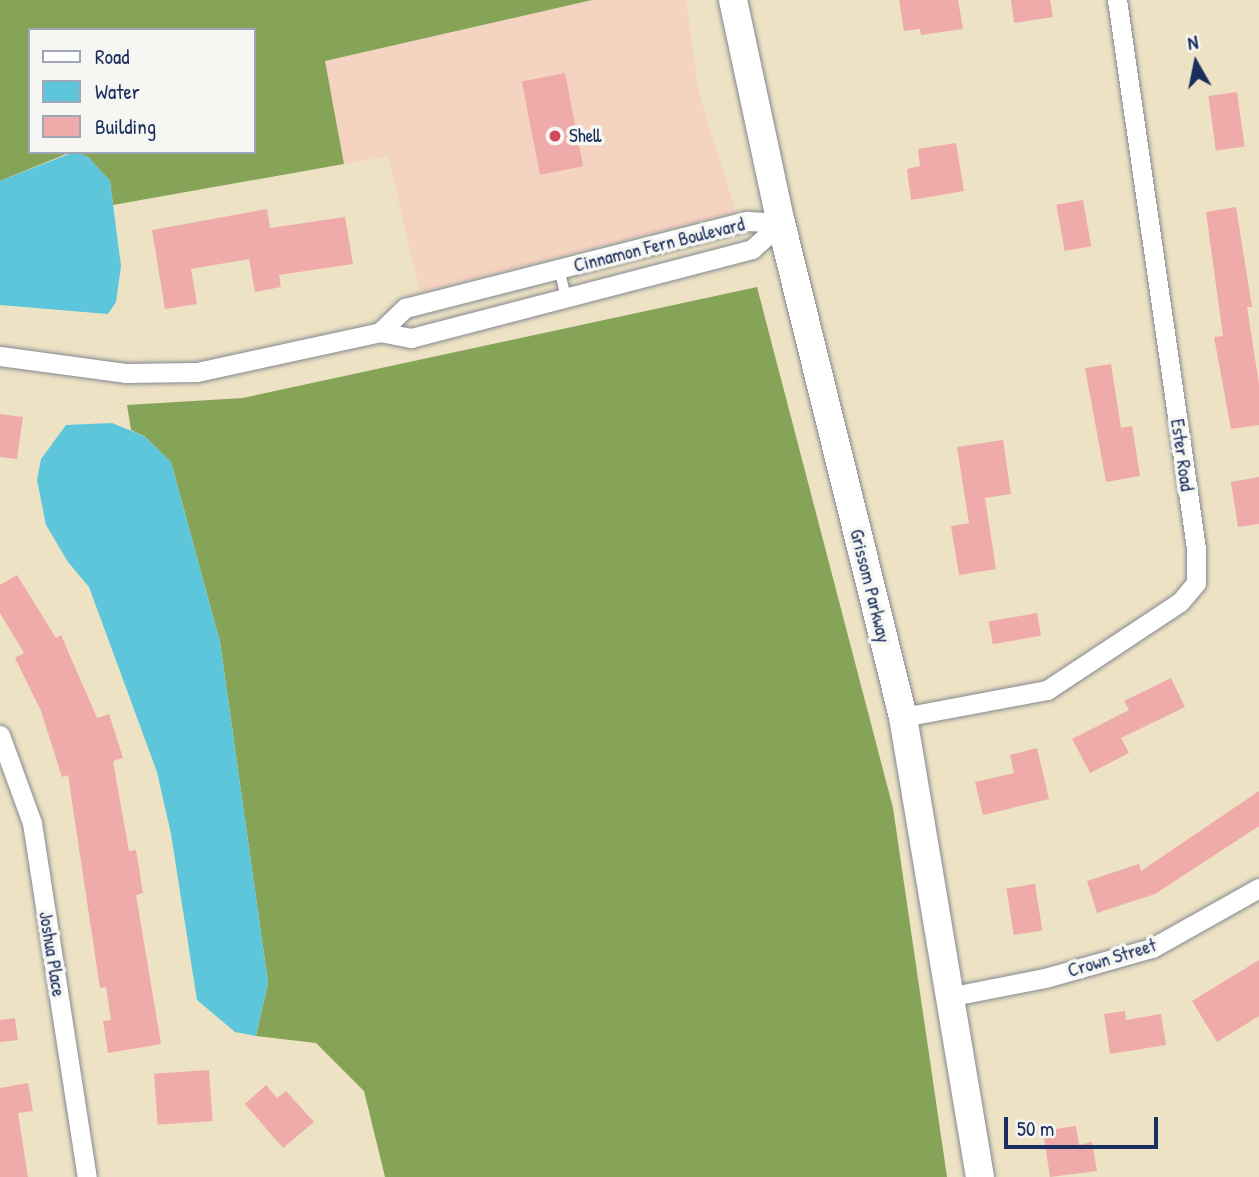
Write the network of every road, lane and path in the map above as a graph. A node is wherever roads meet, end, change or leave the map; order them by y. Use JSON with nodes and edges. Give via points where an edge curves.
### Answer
{"nodes":[{"id":1,"x":733,"y":0,"type":"edge"},
{"id":2,"x":1117,"y":0,"type":"edge"},
{"id":3,"x":781,"y":223,"type":"junction"},
{"id":4,"x":559,"y":269,"type":"junction"},
{"id":5,"x":566,"y":298,"type":"junction"},
{"id":6,"x":380,"y":332,"type":"junction"},
{"id":7,"x":0,"y":356,"type":"edge"},
{"id":8,"x":902,"y":717,"type":"junction"},
{"id":9,"x":0,"y":735,"type":"edge"},
{"id":10,"x":1259,"y":888,"type":"edge"},
{"id":11,"x":953,"y":996,"type":"junction"},
{"id":12,"x":87,"y":1177,"type":"edge"},
{"id":13,"x":980,"y":1177,"type":"edge"}],
"edges":[{"from":1,"to":3,"type":"main road","name":"Grissom Parkway"},
{"from":2,"to":8,"type":"street","name":"Ester Road","via":[[1196,548],[1196,583],[1180,601],[1046,690]]},
{"from":3,"to":4,"type":"street","name":"Cinnamon Fern Boulevard","via":[[747,221]]},
{"from":3,"to":5,"type":"street","name":"Cinnamon Fern Boulevard","via":[[752,249]]},
{"from":3,"to":8,"type":"main road","name":"Grissom Parkway"},
{"from":4,"to":5,"type":"lane"},
{"from":4,"to":6,"type":"street","name":"Cinnamon Fern Boulevard","via":[[405,308]]},
{"from":5,"to":6,"type":"street","name":"Cinnamon Fern Boulevard","via":[[411,338]]},
{"from":6,"to":7,"type":"street","name":"Cinnamon Fern Boulevard","via":[[197,372],[125,373]]},
{"from":8,"to":11,"type":"main road","name":"Grissom Parkway"},
{"from":9,"to":12,"type":"street","name":"Joshua Place","via":[[32,823]]},
{"from":10,"to":11,"type":"street","name":"Crown Street","via":[[1152,948],[1045,978]]},
{"from":11,"to":13,"type":"main road","name":"Grissom Parkway"}]}
